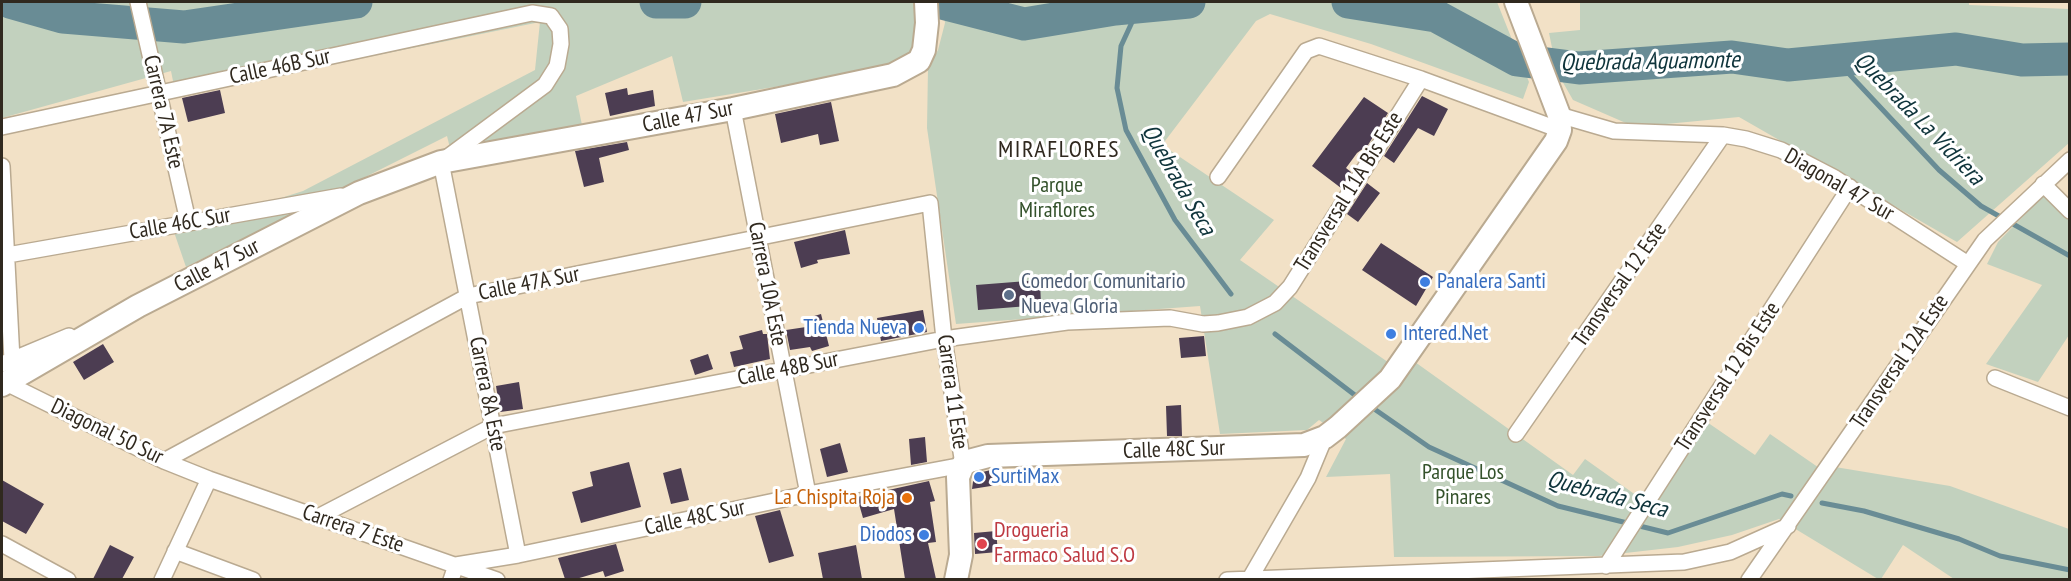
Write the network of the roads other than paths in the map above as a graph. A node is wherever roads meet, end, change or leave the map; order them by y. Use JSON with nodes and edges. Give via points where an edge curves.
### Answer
{"nodes":[{"id":1,"x":138,"y":2,"type":"edge"},
{"id":2,"x":1516,"y":2,"type":"edge"},
{"id":3,"x":927,"y":12,"type":"edge"},
{"id":4,"x":556,"y":22,"type":"joint"},
{"id":5,"x":1421,"y":79,"type":"junction"},
{"id":6,"x":159,"y":93,"type":"junction"},
{"id":7,"x":733,"y":109,"type":"junction"},
{"id":8,"x":1557,"y":114,"type":"junction"},
{"id":9,"x":2,"y":127,"type":"edge"},
{"id":10,"x":1723,"y":135,"type":"junction"},
{"id":11,"x":2070,"y":160,"type":"edge"},
{"id":12,"x":441,"y":162,"type":"junction"},
{"id":13,"x":2,"y":166,"type":"edge"},
{"id":14,"x":1218,"y":177,"type":"dead end"},
{"id":15,"x":2043,"y":184,"type":"junction"},
{"id":16,"x":1850,"y":188,"type":"junction"},
{"id":17,"x":359,"y":193,"type":"junction"},
{"id":18,"x":930,"y":203,"type":"joint"},
{"id":19,"x":2070,"y":210,"type":"edge"},
{"id":20,"x":188,"y":221,"type":"junction"},
{"id":21,"x":758,"y":237,"type":"junction"},
{"id":22,"x":4,"y":256,"type":"edge"},
{"id":23,"x":1968,"y":264,"type":"junction"},
{"id":24,"x":468,"y":296,"type":"junction"},
{"id":25,"x":1275,"y":303,"type":"joint"},
{"id":26,"x":944,"y":339,"type":"junction"},
{"id":27,"x":784,"y":370,"type":"junction"},
{"id":28,"x":5,"y":373,"type":"edge"},
{"id":29,"x":1995,"y":378,"type":"dead end"},
{"id":30,"x":2070,"y":408,"type":"edge"},
{"id":31,"x":493,"y":426,"type":"junction"},
{"id":32,"x":1332,"y":432,"type":"junction"},
{"id":33,"x":1516,"y":434,"type":"dead end"},
{"id":34,"x":164,"y":461,"type":"junction"},
{"id":35,"x":963,"y":465,"type":"junction"},
{"id":36,"x":209,"y":479,"type":"junction"},
{"id":37,"x":808,"y":494,"type":"junction"},
{"id":38,"x":320,"y":516,"type":"junction"},
{"id":39,"x":1788,"y":526,"type":"junction"},
{"id":40,"x":2,"y":544,"type":"edge"},
{"id":41,"x":175,"y":551,"type":"junction"},
{"id":42,"x":518,"y":555,"type":"junction"},
{"id":43,"x":1606,"y":566,"type":"junction"},
{"id":44,"x":453,"y":572,"type":"edge"},
{"id":45,"x":68,"y":579,"type":"edge"},
{"id":46,"x":162,"y":579,"type":"edge"},
{"id":47,"x":253,"y":579,"type":"edge"},
{"id":48,"x":497,"y":579,"type":"edge"},
{"id":49,"x":956,"y":579,"type":"edge"},
{"id":50,"x":1227,"y":579,"type":"edge"},
{"id":51,"x":1249,"y":579,"type":"edge"},
{"id":52,"x":1749,"y":579,"type":"edge"}],
"edges":[{"from":1,"to":6,"type":"street","name":"Carrera 7A Este"},
{"from":2,"to":8,"type":"street"},
{"from":3,"to":7,"type":"street","name":"Calle 47 Sur","via":[[924,50],[919,61],[893,75]]},
{"from":4,"to":6,"type":"street","name":"Calle 46B Sur","via":[[548,14],[532,13]]},
{"from":4,"to":12,"type":"street","name":"Calle 47 Sur","via":[[561,33],[560,55],[545,85]]},
{"from":5,"to":8,"type":"street","name":"Diagonal 47 Sur"},
{"from":5,"to":14,"type":"street","name":"Diagonal 47 Sur","via":[[1319,46],[1306,51]]},
{"from":5,"to":25,"type":"street","name":"Transversal 11A Bis Este","via":[[1290,287]]},
{"from":6,"to":9,"type":"street","name":"Calle 46B Sur"},
{"from":6,"to":20,"type":"street","name":"Carrera 7A Este"},
{"from":7,"to":12,"type":"street","name":"Calle 47 Sur"},
{"from":7,"to":21,"type":"street","name":"Carrera 10A Este"},
{"from":8,"to":10,"type":"street","name":"Diagonal 47 Sur","via":[[1614,131]]},
{"from":8,"to":32,"type":"street","via":[[1550,151],[1390,379]]},
{"from":10,"to":16,"type":"street","name":"Diagonal 47 Sur","via":[[1805,160]]},
{"from":10,"to":33,"type":"street","name":"Transversal 12 Este"},
{"from":11,"to":15,"type":"street","name":"Transversal 12A Este"},
{"from":12,"to":17,"type":"street","name":"Calle 47 Sur"},
{"from":12,"to":24,"type":"street","name":"Carrera 8A Este"},
{"from":13,"to":22,"type":"street"},
{"from":15,"to":19,"type":"street"},
{"from":15,"to":23,"type":"street","name":"Transversal 12A Este","via":[[1992,232]]},
{"from":16,"to":23,"type":"street","name":"Diagonal 47 Sur"},
{"from":16,"to":43,"type":"street","name":"Transversal 12 Bis Este"},
{"from":17,"to":20,"type":"street","name":"Calle 46C Sur"},
{"from":17,"to":28,"type":"street","name":"Calle 47 Sur"},
{"from":18,"to":21,"type":"street","name":"Calle 47A Sur"},
{"from":18,"to":26,"type":"street","name":"Carrera 11 Este"},
{"from":20,"to":22,"type":"street","name":"Calle 46C Sur"},
{"from":21,"to":24,"type":"street","name":"Calle 47A Sur"},
{"from":21,"to":27,"type":"street","name":"Carrera 10A Este"},
{"from":22,"to":28,"type":"street"},
{"from":23,"to":39,"type":"street","name":"Transversal 12A Este"},
{"from":24,"to":31,"type":"street","name":"Carrera 8A Este"},
{"from":24,"to":34,"type":"street","name":"Calle 47A Sur"},
{"from":25,"to":26,"type":"street","name":"Calle 48B Sur","via":[[1248,317],[1218,323],[1170,318],[1067,322]]},
{"from":26,"to":27,"type":"street","name":"Calle 48B Sur"},
{"from":26,"to":35,"type":"street","name":"Carrera 11 Este"},
{"from":27,"to":31,"type":"street","name":"Calle 48B Sur"},
{"from":27,"to":37,"type":"street","name":"Carrera 10A Este"},
{"from":28,"to":34,"type":"street","name":"Diagonal 50 Sur"},
{"from":29,"to":30,"type":"street"},
{"from":31,"to":38,"type":"street","name":"Calle 48B Sur"},
{"from":31,"to":42,"type":"street","name":"Carrera 8A Este"},
{"from":32,"to":35,"type":"street","name":"Calle 48C Sur","via":[[1304,445],[988,456]]},
{"from":32,"to":51,"type":"street"},
{"from":34,"to":36,"type":"street","name":"Diagonal 50 Sur"},
{"from":35,"to":37,"type":"street","name":"Calle 48C Sur"},
{"from":35,"to":49,"type":"street","name":"Carrera 11 Este","via":[[958,484],[961,564]]},
{"from":36,"to":38,"type":"street","name":"Carrera 7 Este"},
{"from":36,"to":41,"type":"street"},
{"from":37,"to":42,"type":"street","name":"Calle 48C Sur"},
{"from":38,"to":44,"type":"street","name":"Carrera 7 Este"},
{"from":39,"to":43,"type":"street","via":[[1752,544],[1708,558]]},
{"from":39,"to":52,"type":"street","name":"Transversal 12A Este"},
{"from":40,"to":45,"type":"street"},
{"from":41,"to":46,"type":"street"},
{"from":41,"to":47,"type":"street"},
{"from":42,"to":44,"type":"street","name":"Calle 48C Sur"},
{"from":43,"to":51,"type":"street"},
{"from":44,"to":48,"type":"street","name":"Carrera 7 Este"},
{"from":50,"to":51,"type":"street"}]}
